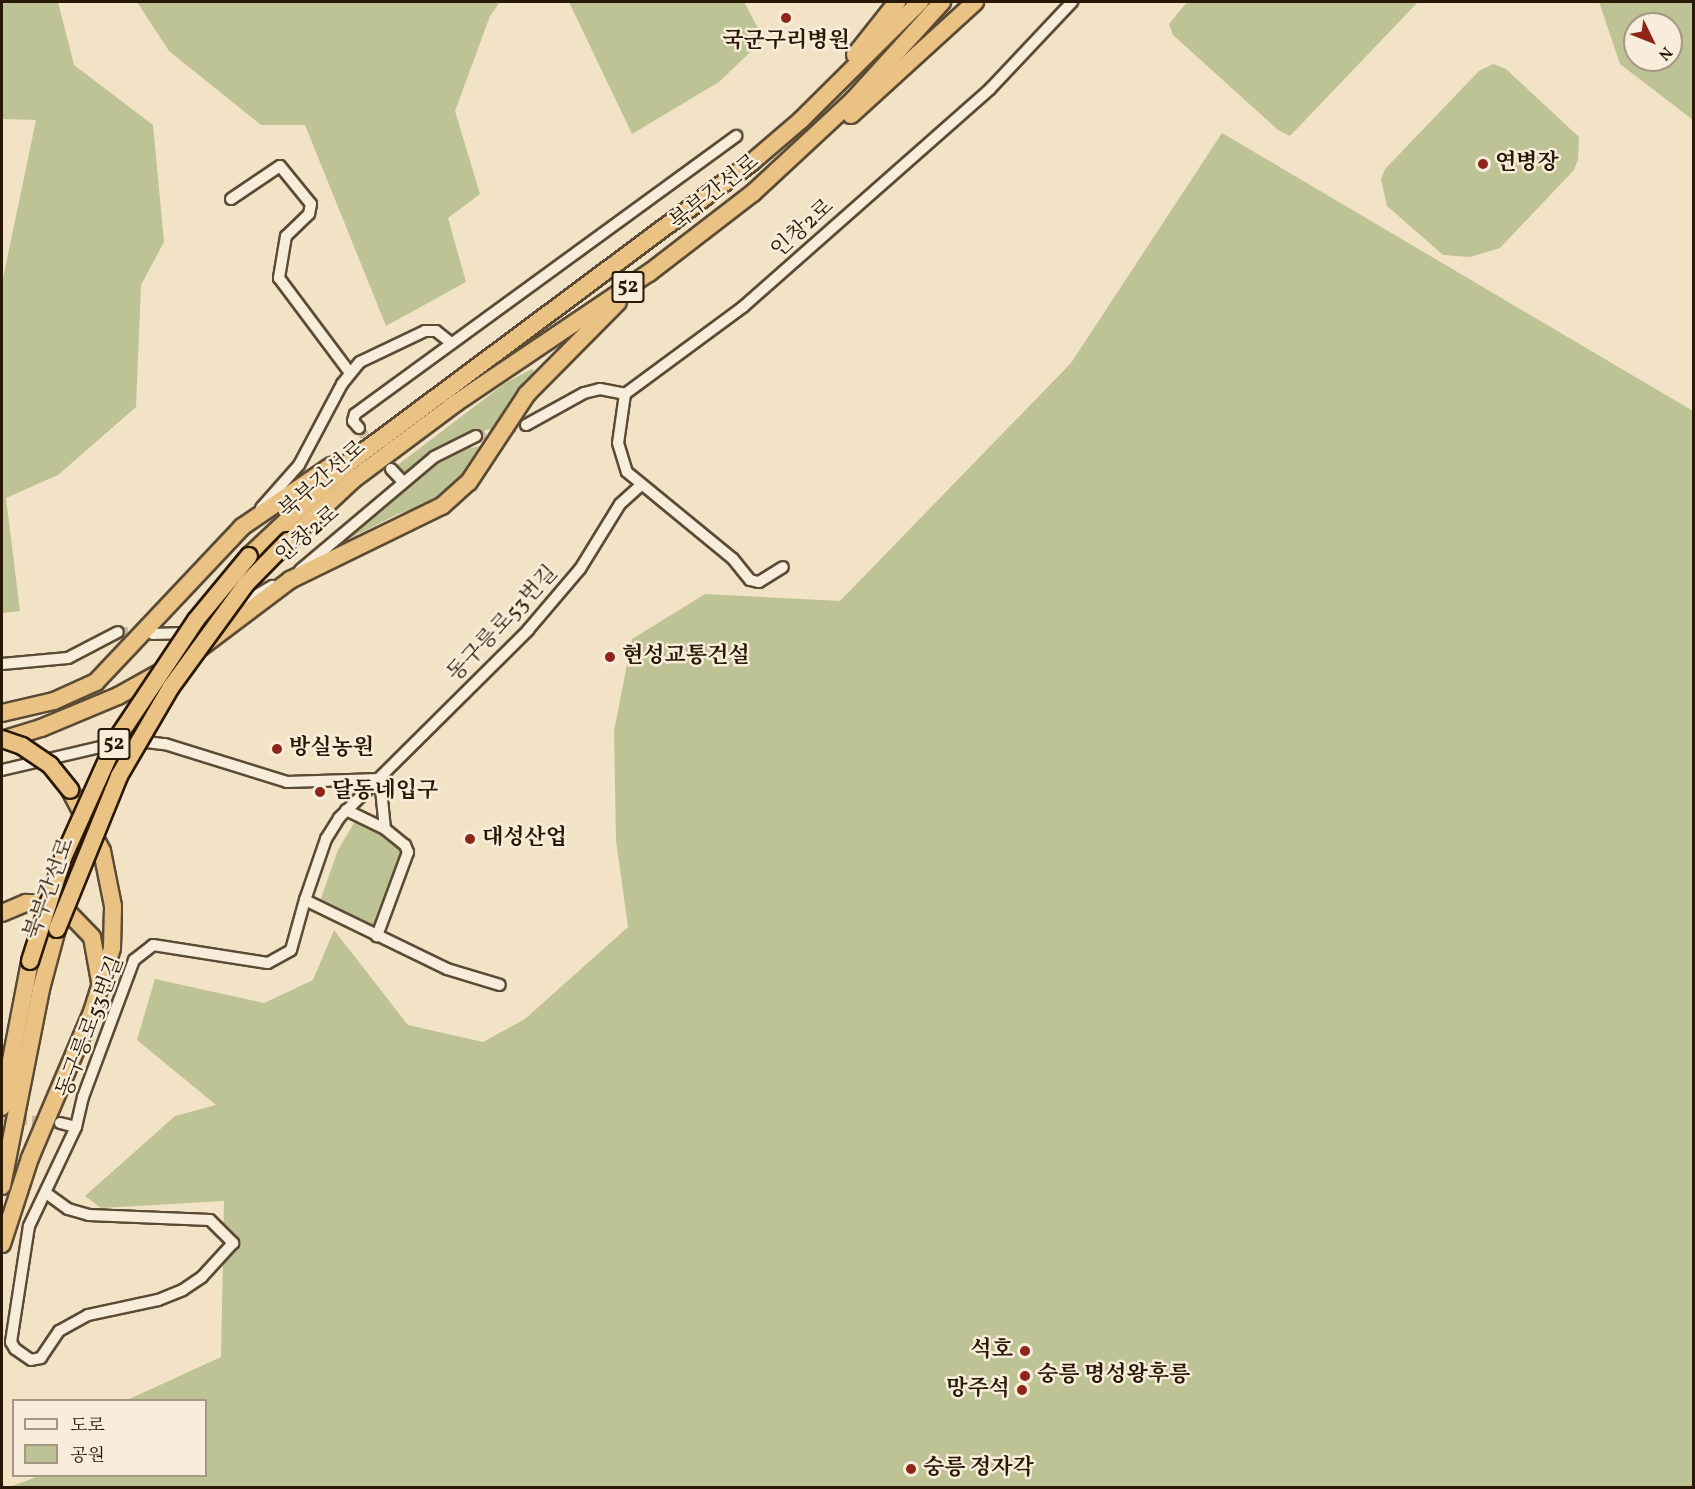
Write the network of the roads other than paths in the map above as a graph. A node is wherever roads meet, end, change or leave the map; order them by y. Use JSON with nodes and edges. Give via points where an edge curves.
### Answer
{"nodes":[{"id":1,"x":897,"y":2,"type":"edge"},
{"id":2,"x":920,"y":2,"type":"edge"},
{"id":3,"x":942,"y":2,"type":"edge"},
{"id":4,"x":975,"y":2,"type":"edge"},
{"id":5,"x":1072,"y":2,"type":"edge"},
{"id":6,"x":801,"y":120,"type":"junction"},
{"id":7,"x":736,"y":136,"type":"dead end"},
{"id":8,"x":797,"y":154,"type":"junction"},
{"id":9,"x":231,"y":199,"type":"dead end"},
{"id":10,"x":649,"y":273,"type":"junction"},
{"id":11,"x":450,"y":342,"type":"junction"},
{"id":12,"x":478,"y":365,"type":"junction"},
{"id":13,"x":350,"y":373,"type":"junction"},
{"id":14,"x":625,"y":394,"type":"junction"},
{"id":15,"x":526,"y":425,"type":"tunnel mouth"},
{"id":16,"x":359,"y":428,"type":"dead end"},
{"id":17,"x":476,"y":436,"type":"tunnel mouth"},
{"id":18,"x":391,"y":469,"type":"dead end"},
{"id":19,"x":402,"y":482,"type":"junction"},
{"id":20,"x":640,"y":485,"type":"junction"},
{"id":21,"x":244,"y":525,"type":"junction"},
{"id":22,"x":783,"y":567,"type":"dead end"},
{"id":23,"x":290,"y":580,"type":"junction"},
{"id":24,"x":118,"y":632,"type":"tunnel mouth"},
{"id":25,"x":153,"y":633,"type":"tunnel mouth"},
{"id":26,"x":2,"y":663,"type":"edge"},
{"id":27,"x":2,"y":713,"type":"edge"},
{"id":28,"x":2,"y":739,"type":"edge"},
{"id":29,"x":2,"y":770,"type":"edge"},
{"id":30,"x":380,"y":779,"type":"junction"},
{"id":31,"x":340,"y":782,"type":"junction"},
{"id":32,"x":349,"y":807,"type":"junction"},
{"id":33,"x":385,"y":829,"type":"junction"},
{"id":34,"x":304,"y":900,"type":"junction"},
{"id":35,"x":2,"y":913,"type":"edge"},
{"id":36,"x":377,"y":936,"type":"junction"},
{"id":37,"x":500,"y":985,"type":"dead end"},
{"id":38,"x":101,"y":989,"type":"junction"},
{"id":39,"x":2,"y":1107,"type":"edge"},
{"id":40,"x":60,"y":1123,"type":"tunnel mouth"},
{"id":41,"x":75,"y":1127,"type":"junction"},
{"id":42,"x":2,"y":1186,"type":"edge"},
{"id":43,"x":46,"y":1193,"type":"junction"},
{"id":44,"x":2,"y":1244,"type":"edge"}],
"edges":[{"from":1,"to":6,"type":"highway"},
{"from":2,"to":6,"type":"highway","name":"북부간선로","number":"52"},
{"from":3,"to":8,"type":"highway","name":"북부간선로","number":"52","via":[[854,99]]},
{"from":4,"to":8,"type":"highway","via":[[857,111]]},
{"from":5,"to":14,"type":"street","name":"인창2로","via":[[990,89],[761,293]]},
{"from":6,"to":12,"type":"highway","name":"북부간선로","number":"52","via":[[696,207]]},
{"from":7,"to":11,"type":"street"},
{"from":8,"to":10,"type":"highway","name":"북부간선로","number":"52"},
{"from":9,"to":13,"type":"street","via":[[280,166],[311,204],[312,211],[286,236],[279,278]]},
{"from":10,"to":23,"type":"highway","via":[[527,394],[469,482],[442,506]]},
{"from":10,"to":42,"type":"highway","name":"북부간선로","number":"52","bridge":true,"via":[[354,479],[246,584],[171,687],[119,776],[57,929],[41,989]]},
{"from":11,"to":13,"type":"street","via":[[436,331],[425,331],[360,362]]},
{"from":11,"to":16,"type":"street","via":[[355,414],[353,419]]},
{"from":12,"to":21,"type":"highway"},
{"from":12,"to":39,"type":"highway","name":"북부간선로","number":"52","bridge":true,"via":[[347,464],[249,556],[196,620],[116,740],[67,848],[30,961]]},
{"from":13,"to":21,"type":"street","via":[[298,465]]},
{"from":14,"to":15,"type":"street","via":[[600,389],[584,393]]},
{"from":14,"to":20,"type":"street","via":[[619,457]]},
{"from":17,"to":19,"type":"street","name":"인창2로","via":[[444,450]]},
{"from":18,"to":19,"type":"street"},
{"from":19,"to":23,"type":"street","name":"인창2로"},
{"from":20,"to":22,"type":"street","via":[[733,559],[753,582]]},
{"from":20,"to":30,"type":"street","name":"동구릉로53번길","via":[[620,504],[563,590]]},
{"from":21,"to":27,"type":"highway","via":[[96,682],[54,700]]},
{"from":23,"to":25,"type":"street","name":"인창2로","via":[[270,586],[204,627],[173,635]]},
{"from":23,"to":28,"type":"highway","via":[[188,657],[118,696],[41,728]]},
{"from":24,"to":26,"type":"street","via":[[68,658]]},
{"from":28,"to":38,"type":"highway","bridge":true,"via":[[22,746],[50,765],[70,790],[102,851],[114,932]]},
{"from":29,"to":31,"type":"street","via":[[107,742],[130,740],[165,744],[287,782]]},
{"from":30,"to":31,"type":"street"},
{"from":30,"to":32,"type":"street","name":"동구릉로53번길"},
{"from":30,"to":33,"type":"street"},
{"from":31,"to":32,"type":"street","via":[[355,791]]},
{"from":32,"to":33,"type":"street"},
{"from":32,"to":34,"type":"street","name":"동구릉로53번길","via":[[326,839]]},
{"from":33,"to":36,"type":"street","via":[[408,852]]},
{"from":34,"to":36,"type":"street"},
{"from":34,"to":41,"type":"street","name":"동구릉로53번길","via":[[291,950],[267,963],[153,945],[134,960]]},
{"from":35,"to":38,"type":"highway","via":[[26,903],[45,902],[55,903],[74,916],[92,937]]},
{"from":36,"to":37,"type":"street","via":[[447,969]]},
{"from":38,"to":44,"type":"highway","via":[[30,1158]]},
{"from":40,"to":41,"type":"street","name":"동구릉로53번길"},
{"from":41,"to":43,"type":"street"},
{"from":43,"to":43,"type":"street","via":[[29,1226],[11,1342],[31,1360],[41,1358],[59,1331],[88,1315],[158,1300],[183,1290],[202,1277],[233,1243],[210,1220],[89,1215],[68,1209]]}]}
